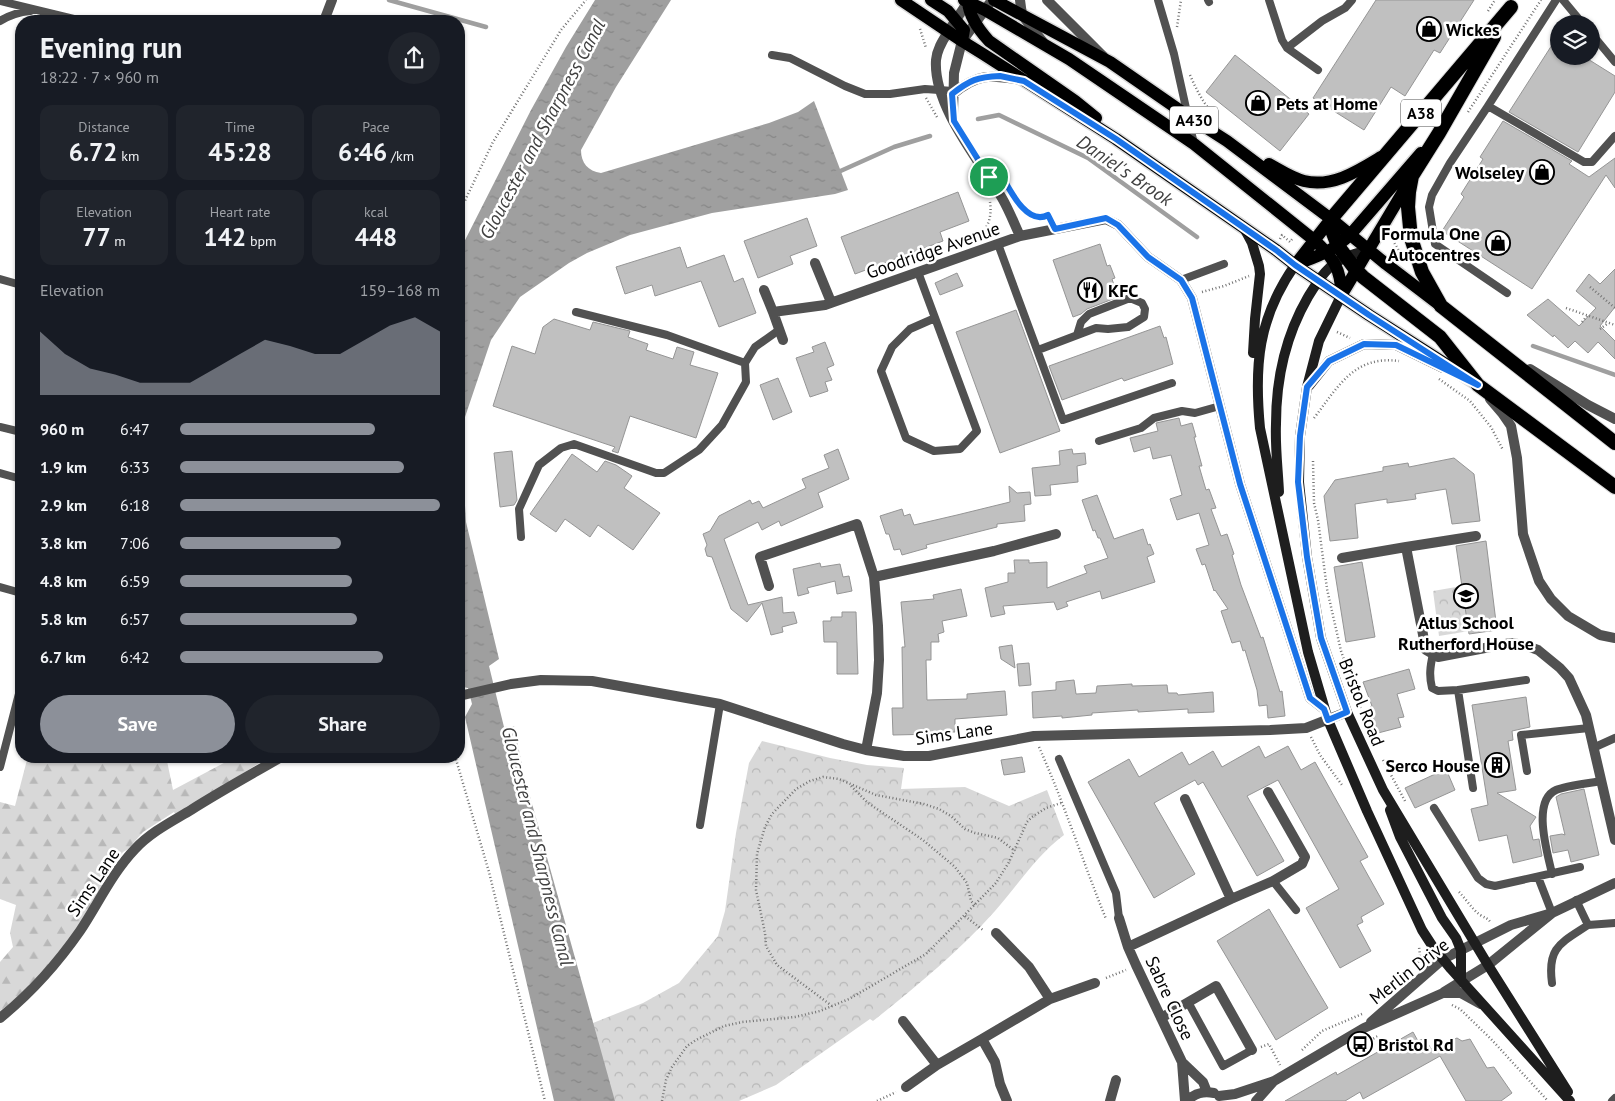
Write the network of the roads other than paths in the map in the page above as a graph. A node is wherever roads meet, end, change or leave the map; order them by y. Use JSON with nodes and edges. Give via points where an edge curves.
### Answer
{"nodes":[{"id":1,"x":332,"y":0,"type":"edge"},
{"id":2,"x":902,"y":0,"type":"edge"},
{"id":3,"x":931,"y":0,"type":"edge"},
{"id":4,"x":1020,"y":0,"type":"edge"},
{"id":5,"x":1047,"y":0,"type":"edge"},
{"id":6,"x":1158,"y":0,"type":"edge"},
{"id":7,"x":1269,"y":0,"type":"edge"},
{"id":8,"x":1352,"y":0,"type":"edge"},
{"id":9,"x":1556,"y":0,"type":"edge"},
{"id":10,"x":1564,"y":0,"type":"edge"},
{"id":11,"x":0,"y":1,"type":"edge"},
{"id":12,"x":967,"y":1,"type":"edge"},
{"id":13,"x":990,"y":3,"type":"edge"},
{"id":14,"x":1514,"y":3,"type":"edge"},
{"id":15,"x":42,"y":11,"type":"junction"},
{"id":16,"x":58,"y":15,"type":"edge"},
{"id":17,"x":326,"y":15,"type":"edge"},
{"id":18,"x":1022,"y":15,"type":"junction"},
{"id":19,"x":1576,"y":15,"type":"edge"},
{"id":20,"x":955,"y":19,"type":"junction"},
{"id":21,"x":0,"y":20,"type":"edge"},
{"id":22,"x":976,"y":22,"type":"junction"},
{"id":23,"x":955,"y":36,"type":"junction"},
{"id":24,"x":1044,"y":44,"type":"junction"},
{"id":25,"x":1600,"y":44,"type":"edge"},
{"id":26,"x":1287,"y":48,"type":"junction"},
{"id":27,"x":772,"y":55,"type":"dead end"},
{"id":28,"x":1110,"y":62,"type":"junction"},
{"id":29,"x":1615,"y":62,"type":"edge"},
{"id":30,"x":1318,"y":70,"type":"dead end"},
{"id":31,"x":1024,"y":81,"type":"junction"},
{"id":32,"x":939,"y":89,"type":"junction"},
{"id":33,"x":953,"y":92,"type":"junction"},
{"id":34,"x":1488,"y":106,"type":"junction"},
{"id":35,"x":1188,"y":116,"type":"junction"},
{"id":36,"x":954,"y":121,"type":"junction"},
{"id":37,"x":1439,"y":133,"type":"junction"},
{"id":38,"x":1615,"y":136,"type":"edge"},
{"id":39,"x":1227,"y":141,"type":"junction"},
{"id":40,"x":1194,"y":144,"type":"junction"},
{"id":41,"x":1387,"y":153,"type":"junction"},
{"id":42,"x":1146,"y":160,"type":"junction"},
{"id":43,"x":1412,"y":176,"type":"junction"},
{"id":44,"x":1331,"y":219,"type":"junction"},
{"id":45,"x":1243,"y":227,"type":"junction"},
{"id":46,"x":1350,"y":235,"type":"junction"},
{"id":47,"x":1020,"y":236,"type":"junction"},
{"id":48,"x":1314,"y":240,"type":"junction"},
{"id":49,"x":998,"y":244,"type":"junction"},
{"id":50,"x":1369,"y":250,"type":"junction"},
{"id":51,"x":1336,"y":254,"type":"junction"},
{"id":52,"x":816,"y":263,"type":"dead end"},
{"id":53,"x":1224,"y":264,"type":"dead end"},
{"id":54,"x":1295,"y":265,"type":"junction"},
{"id":55,"x":1356,"y":270,"type":"junction"},
{"id":56,"x":918,"y":272,"type":"junction"},
{"id":57,"x":0,"y":279,"type":"edge"},
{"id":58,"x":1181,"y":280,"type":"junction"},
{"id":59,"x":1318,"y":281,"type":"junction"},
{"id":60,"x":15,"y":283,"type":"edge"},
{"id":61,"x":764,"y":290,"type":"dead end"},
{"id":62,"x":1507,"y":293,"type":"dead end"},
{"id":63,"x":1341,"y":296,"type":"junction"},
{"id":64,"x":1193,"y":301,"type":"joint"},
{"id":65,"x":831,"y":302,"type":"junction"},
{"id":66,"x":1440,"y":306,"type":"junction"},
{"id":67,"x":576,"y":312,"type":"dead end"},
{"id":68,"x":773,"y":312,"type":"junction"},
{"id":69,"x":935,"y":318,"type":"junction"},
{"id":70,"x":781,"y":335,"type":"joint"},
{"id":71,"x":1077,"y":335,"type":"junction"},
{"id":72,"x":1038,"y":350,"type":"junction"},
{"id":73,"x":1500,"y":354,"type":"junction"},
{"id":74,"x":745,"y":363,"type":"junction"},
{"id":75,"x":1172,"y":383,"type":"dead end"},
{"id":76,"x":1478,"y":385,"type":"junction"},
{"id":77,"x":1307,"y":387,"type":"junction"},
{"id":78,"x":1220,"y":406,"type":"junction"},
{"id":79,"x":1259,"y":413,"type":"junction"},
{"id":80,"x":1615,"y":419,"type":"edge"},
{"id":81,"x":0,"y":427,"type":"edge"},
{"id":82,"x":15,"y":431,"type":"edge"},
{"id":83,"x":1099,"y":441,"type":"dead end"},
{"id":84,"x":1615,"y":443,"type":"edge"},
{"id":85,"x":0,"y":474,"type":"edge"},
{"id":86,"x":15,"y":478,"type":"edge"},
{"id":87,"x":1615,"y":487,"type":"edge"},
{"id":88,"x":1281,"y":523,"type":"junction"},
{"id":89,"x":1056,"y":534,"type":"dead end"},
{"id":90,"x":1476,"y":536,"type":"dead end"},
{"id":91,"x":521,"y":537,"type":"dead end"},
{"id":92,"x":1406,"y":547,"type":"junction"},
{"id":93,"x":1342,"y":558,"type":"dead end"},
{"id":94,"x":874,"y":577,"type":"junction"},
{"id":95,"x":769,"y":586,"type":"dead end"},
{"id":96,"x":0,"y":587,"type":"edge"},
{"id":97,"x":15,"y":591,"type":"edge"},
{"id":98,"x":1615,"y":638,"type":"edge"},
{"id":99,"x":1433,"y":654,"type":"junction"},
{"id":100,"x":1526,"y":680,"type":"dead end"},
{"id":101,"x":1458,"y":690,"type":"junction"},
{"id":102,"x":465,"y":695,"type":"edge"},
{"id":103,"x":720,"y":704,"type":"junction"},
{"id":104,"x":15,"y":709,"type":"edge"},
{"id":105,"x":1324,"y":709,"type":"junction"},
{"id":106,"x":1347,"y":712,"type":"junction"},
{"id":107,"x":1328,"y":720,"type":"junction"},
{"id":108,"x":1589,"y":728,"type":"junction"},
{"id":109,"x":1615,"y":738,"type":"edge"},
{"id":110,"x":1594,"y":748,"type":"junction"},
{"id":111,"x":866,"y":750,"type":"junction"},
{"id":112,"x":1059,"y":759,"type":"dead end"},
{"id":113,"x":272,"y":763,"type":"edge"},
{"id":114,"x":0,"y":767,"type":"edge"},
{"id":115,"x":1527,"y":771,"type":"dead end"},
{"id":116,"x":1601,"y":781,"type":"junction"},
{"id":117,"x":1473,"y":788,"type":"dead end"},
{"id":118,"x":1383,"y":790,"type":"junction"},
{"id":119,"x":1268,"y":792,"type":"dead end"},
{"id":120,"x":1185,"y":799,"type":"dead end"},
{"id":121,"x":1611,"y":806,"type":"edge"},
{"id":122,"x":1434,"y":808,"type":"dead end"},
{"id":123,"x":700,"y":825,"type":"dead end"},
{"id":124,"x":1615,"y":838,"type":"edge"},
{"id":125,"x":1580,"y":867,"type":"dead end"},
{"id":126,"x":1552,"y":874,"type":"junction"},
{"id":127,"x":1538,"y":877,"type":"junction"},
{"id":128,"x":1273,"y":880,"type":"junction"},
{"id":129,"x":1615,"y":883,"type":"edge"},
{"id":130,"x":1231,"y":899,"type":"junction"},
{"id":131,"x":1576,"y":900,"type":"junction"},
{"id":132,"x":1296,"y":910,"type":"dead end"},
{"id":133,"x":1552,"y":913,"type":"junction"},
{"id":134,"x":1119,"y":918,"type":"joint"},
{"id":135,"x":1615,"y":923,"type":"edge"},
{"id":136,"x":1588,"y":925,"type":"junction"},
{"id":137,"x":996,"y":933,"type":"dead end"},
{"id":138,"x":1475,"y":942,"type":"junction"},
{"id":139,"x":1128,"y":947,"type":"junction"},
{"id":140,"x":1461,"y":950,"type":"junction"},
{"id":141,"x":1443,"y":959,"type":"junction"},
{"id":142,"x":1488,"y":965,"type":"junction"},
{"id":143,"x":1461,"y":980,"type":"junction"},
{"id":144,"x":1095,"y":983,"type":"road end"},
{"id":145,"x":1552,"y":983,"type":"dead end"},
{"id":146,"x":1443,"y":993,"type":"junction"},
{"id":147,"x":1050,"y":999,"type":"junction"},
{"id":148,"x":1188,"y":1002,"type":"junction"},
{"id":149,"x":1484,"y":1005,"type":"junction"},
{"id":150,"x":0,"y":1018,"type":"edge"},
{"id":151,"x":1161,"y":1018,"type":"junction"},
{"id":152,"x":903,"y":1020,"type":"dead end"},
{"id":153,"x":1364,"y":1028,"type":"junction"},
{"id":154,"x":982,"y":1039,"type":"junction"},
{"id":155,"x":1252,"y":1050,"type":"joint"},
{"id":156,"x":1182,"y":1062,"type":"junction"},
{"id":157,"x":937,"y":1065,"type":"junction"},
{"id":158,"x":1116,"y":1080,"type":"dead end"},
{"id":159,"x":1274,"y":1081,"type":"junction"},
{"id":160,"x":906,"y":1087,"type":"road end"},
{"id":161,"x":1207,"y":1092,"type":"junction"},
{"id":162,"x":1222,"y":1098,"type":"edge"},
{"id":163,"x":1615,"y":1098,"type":"edge"},
{"id":164,"x":1007,"y":1101,"type":"edge"},
{"id":165,"x":1111,"y":1101,"type":"edge"},
{"id":166,"x":1186,"y":1101,"type":"edge"},
{"id":167,"x":1256,"y":1101,"type":"edge"},
{"id":168,"x":1570,"y":1101,"type":"edge"},
{"id":169,"x":1574,"y":1101,"type":"edge"},
{"id":170,"x":1612,"y":1101,"type":"edge"}],
"edges":[{"from":1,"to":17,"type":"street"},
{"from":2,"to":23,"type":"main road"},
{"from":3,"to":20,"type":"main road"},
{"from":4,"to":18,"type":"street"},
{"from":5,"to":28,"type":"street"},
{"from":6,"to":35,"type":"lane"},
{"from":7,"to":26,"type":"lane"},
{"from":8,"to":26,"type":"lane"},
{"from":9,"to":34,"type":"lane"},
{"from":10,"to":19,"type":"lane"},
{"from":11,"to":15,"type":"lane"},
{"from":12,"to":13,"type":"main road","number":"A430"},
{"from":12,"to":20,"type":"street"},
{"from":12,"to":22,"type":"main road"},
{"from":13,"to":18,"type":"main road","number":"A430"},
{"from":13,"to":22,"type":"street"},
{"from":13,"to":24,"type":"main road","number":"A430"},
{"from":14,"to":37,"type":"highway","number":"A38"},
{"from":14,"to":41,"type":"highway","number":"A38"},
{"from":15,"to":16,"type":"lane"},
{"from":15,"to":21,"type":"lane","via":[[21,12]]},
{"from":18,"to":24,"type":"street"},
{"from":18,"to":28,"type":"main road","number":"A430"},
{"from":20,"to":23,"type":"main road","via":[[964,30]]},
{"from":22,"to":23,"type":"street"},
{"from":22,"to":42,"type":"main road","via":[[989,41],[1075,101]]},
{"from":23,"to":31,"type":"main road"},
{"from":23,"to":32,"type":"street","via":[[940,45],[936,59]]},
{"from":23,"to":33,"type":"street"},
{"from":24,"to":40,"type":"main road","number":"A430"},
{"from":25,"to":29,"type":"lane"},
{"from":26,"to":30,"type":"lane"},
{"from":27,"to":32,"type":"lane","via":[[790,58],[865,94]]},
{"from":28,"to":35,"type":"main road","number":"A430"},
{"from":31,"to":33,"type":"street","via":[[986,77],[974,79]]},
{"from":31,"to":42,"type":"main road"},
{"from":32,"to":33,"type":"lane"},
{"from":32,"to":36,"type":"street"},
{"from":33,"to":36,"type":"street"},
{"from":34,"to":38,"type":"lane","via":[[1584,162],[1592,162]]},
{"from":34,"to":62,"type":"lane","via":[[1450,163],[1428,207],[1435,244]]},
{"from":35,"to":39,"type":"main road","number":"A430"},
{"from":35,"to":40,"type":"lane"},
{"from":36,"to":47,"type":"street","via":[[1003,199]]},
{"from":37,"to":43,"type":"highway","number":"A38"},
{"from":37,"to":46,"type":"main road"},
{"from":39,"to":41,"type":"main road","via":[[1285,173],[1319,183],[1350,176]]},
{"from":39,"to":44,"type":"main road","number":"A430"},
{"from":40,"to":48,"type":"main road","number":"A430"},
{"from":41,"to":44,"type":"highway","number":"A38"},
{"from":42,"to":45,"type":"main road"},
{"from":43,"to":50,"type":"main road","number":"A38"},
{"from":43,"to":66,"type":"highway","number":"A38","via":[[1408,207],[1411,238],[1422,272]]},
{"from":44,"to":46,"type":"main road","number":"A430"},
{"from":44,"to":48,"type":"main road"},
{"from":44,"to":51,"type":"highway"},
{"from":45,"to":54,"type":"main road"},
{"from":45,"to":79,"type":"main road","via":[[1252,243],[1260,274],[1253,371]]},
{"from":46,"to":50,"type":"main road","number":"A430"},
{"from":46,"to":51,"type":"main road"},
{"from":47,"to":49,"type":"street","name":"Goodridge Avenue"},
{"from":47,"to":58,"type":"street","name":"Goodridge Avenue","via":[[1106,218],[1118,225],[1148,257]]},
{"from":48,"to":51,"type":"main road"},
{"from":48,"to":54,"type":"main road"},
{"from":49,"to":56,"type":"street","name":"Goodridge Avenue"},
{"from":49,"to":72,"type":"lane"},
{"from":50,"to":51,"type":"main road"},
{"from":50,"to":55,"type":"main road"},
{"from":50,"to":66,"type":"main road"},
{"from":51,"to":54,"type":"main road"},
{"from":51,"to":55,"type":"highway"},
{"from":51,"to":59,"type":"main road"},
{"from":51,"to":63,"type":"main road"},
{"from":52,"to":65,"type":"street"},
{"from":53,"to":58,"type":"lane"},
{"from":54,"to":59,"type":"main road"},
{"from":54,"to":79,"type":"main road","name":"Bristol Road","via":[[1270,307],[1262,336],[1258,367]]},
{"from":55,"to":63,"type":"main road"},
{"from":55,"to":76,"type":"highway","via":[[1440,337]]},
{"from":56,"to":65,"type":"street","name":"Goodridge Avenue"},
{"from":56,"to":69,"type":"lane"},
{"from":57,"to":60,"type":"lane"},
{"from":58,"to":64,"type":"street","name":"Goodridge Avenue"},
{"from":59,"to":63,"type":"main road"},
{"from":59,"to":88,"type":"main road","via":[[1296,321],[1280,377],[1276,424]]},
{"from":61,"to":68,"type":"street"},
{"from":63,"to":76,"type":"main road"},
{"from":63,"to":77,"type":"main road","name":"Bristol Road","via":[[1319,341]]},
{"from":64,"to":78,"type":"street","name":"Bristol Road"},
{"from":65,"to":68,"type":"street","name":"Goodridge Avenue"},
{"from":66,"to":73,"type":"highway","number":"A38"},
{"from":67,"to":74,"type":"lane","via":[[668,335]]},
{"from":68,"to":70,"type":"street"},
{"from":69,"to":69,"type":"lane","via":[[910,329],[892,346],[882,371],[906,438],[934,451],[960,449],[977,431]]},
{"from":70,"to":74,"type":"lane","via":[[755,347]]},
{"from":71,"to":71,"type":"lane","via":[[1096,328],[1128,327],[1144,317],[1146,309],[1142,303],[1130,298],[1089,314],[1081,322]]},
{"from":71,"to":72,"type":"lane"},
{"from":72,"to":75,"type":"lane","via":[[1063,420]]},
{"from":73,"to":80,"type":"street"},
{"from":73,"to":84,"type":"highway","number":"A38"},
{"from":74,"to":91,"type":"lane","via":[[746,382],[722,425],[698,450],[664,472],[656,473],[574,444],[561,448],[539,465],[519,509]]},
{"from":76,"to":77,"type":"main road","via":[[1396,345],[1364,344],[1329,361]]},
{"from":76,"to":87,"type":"highway"},
{"from":76,"to":98,"type":"street","via":[[1511,426],[1523,534],[1539,581],[1568,616],[1600,635]]},
{"from":77,"to":106,"type":"main road","name":"Bristol Road","via":[[1298,482],[1307,557],[1321,638]]},
{"from":78,"to":83,"type":"lane","via":[[1154,418],[1141,428]]},
{"from":78,"to":105,"type":"street","name":"Bristol Road","via":[[1240,484],[1310,698]]},
{"from":79,"to":88,"type":"main road","name":"Bristol Road"},
{"from":81,"to":82,"type":"lane"},
{"from":85,"to":86,"type":"lane"},
{"from":88,"to":105,"type":"main road","name":"Bristol Road","via":[[1308,652]]},
{"from":89,"to":94,"type":"street"},
{"from":90,"to":92,"type":"street"},
{"from":92,"to":93,"type":"street"},
{"from":92,"to":99,"type":"street","via":[[1426,650]]},
{"from":94,"to":95,"type":"street","via":[[857,524],[760,557]]},
{"from":94,"to":111,"type":"street","via":[[879,660],[877,693]]},
{"from":96,"to":97,"type":"lane"},
{"from":99,"to":101,"type":"lane","via":[[1429,670],[1432,688],[1438,691]]},
{"from":99,"to":108,"type":"street","via":[[1438,657],[1511,644],[1538,650],[1569,678]]},
{"from":100,"to":101,"type":"lane"},
{"from":101,"to":117,"type":"lane"},
{"from":102,"to":103,"type":"street","name":"Sims Lane","via":[[541,680],[592,681]]},
{"from":103,"to":111,"type":"street","name":"Sims Lane"},
{"from":103,"to":123,"type":"lane"},
{"from":104,"to":114,"type":"lane"},
{"from":105,"to":107,"type":"main road","name":"Bristol Road"},
{"from":106,"to":107,"type":"street","name":"Sims Lane"},
{"from":106,"to":118,"type":"main road","name":"Bristol Road"},
{"from":107,"to":111,"type":"street","name":"Sims Lane","via":[[1306,728],[1270,730],[1034,736],[930,756]]},
{"from":107,"to":141,"type":"main road","name":"Bristol Road","via":[[1422,930]]},
{"from":108,"to":110,"type":"street"},
{"from":108,"to":115,"type":"lane","via":[[1521,735]]},
{"from":109,"to":110,"type":"lane"},
{"from":110,"to":116,"type":"street"},
{"from":112,"to":134,"type":"lane","via":[[1116,893]]},
{"from":113,"to":150,"type":"street","name":"Sims Lane","via":[[152,833],[135,848],[53,968]]},
{"from":116,"to":121,"type":"street"},
{"from":116,"to":126,"type":"lane","via":[[1555,790],[1546,800],[1542,817]]},
{"from":118,"to":138,"type":"main road","name":"Bristol Road"},
{"from":118,"to":140,"type":"main road","via":[[1400,837]]},
{"from":119,"to":128,"type":"street","name":"Sabre Close","via":[[1305,857],[1302,864]]},
{"from":120,"to":130,"type":"street"},
{"from":121,"to":124,"type":"street"},
{"from":122,"to":127,"type":"lane","via":[[1478,878],[1486,884],[1495,886]]},
{"from":125,"to":126,"type":"lane"},
{"from":126,"to":127,"type":"lane"},
{"from":127,"to":133,"type":"lane"},
{"from":128,"to":130,"type":"street","name":"Sabre Close"},
{"from":128,"to":132,"type":"lane"},
{"from":129,"to":131,"type":"street"},
{"from":130,"to":139,"type":"street","name":"Sabre Close"},
{"from":131,"to":133,"type":"street"},
{"from":131,"to":136,"type":"lane"},
{"from":133,"to":138,"type":"street","name":"Merlin Drive","via":[[1511,925]]},
{"from":133,"to":142,"type":"street","name":"Merlin Drive"},
{"from":134,"to":139,"type":"street","name":"Sabre Close"},
{"from":135,"to":136,"type":"lane"},
{"from":136,"to":145,"type":"lane","via":[[1555,950],[1550,972]]},
{"from":137,"to":147,"type":"street","via":[[1030,967]]},
{"from":138,"to":140,"type":"street","name":"Merlin Drive"},
{"from":138,"to":142,"type":"main road","name":"Bristol Road"},
{"from":139,"to":151,"type":"street","name":"Sabre Close"},
{"from":140,"to":141,"type":"street","name":"Merlin Drive"},
{"from":140,"to":143,"type":"main road"},
{"from":141,"to":143,"type":"main road","name":"Bristol Road"},
{"from":141,"to":153,"type":"street","name":"Merlin Drive"},
{"from":142,"to":143,"type":"street","name":"Merlin Drive"},
{"from":142,"to":169,"type":"main road","name":"Bristol Road"},
{"from":143,"to":146,"type":"street","name":"Merlin Drive"},
{"from":143,"to":149,"type":"main road","name":"Bristol Road"},
{"from":144,"to":147,"type":"street"},
{"from":146,"to":149,"type":"street","via":[[1461,993]]},
{"from":146,"to":153,"type":"street","name":"Merlin Drive"},
{"from":147,"to":154,"type":"street"},
{"from":148,"to":151,"type":"street"},
{"from":148,"to":155,"type":"street","via":[[1216,986]]},
{"from":148,"to":155,"type":"lane","via":[[1223,1066]]},
{"from":149,"to":168,"type":"main road","name":"Bristol Road"},
{"from":151,"to":156,"type":"street","name":"Sabre Close"},
{"from":152,"to":157,"type":"street"},
{"from":153,"to":159,"type":"street","name":"Merlin Drive"},
{"from":154,"to":157,"type":"street"},
{"from":154,"to":164,"type":"street","via":[[995,1062]]},
{"from":156,"to":161,"type":"street","name":"Sabre Close","via":[[1202,1082]]},
{"from":156,"to":166,"type":"street","name":"Sabre Close"},
{"from":157,"to":160,"type":"street"},
{"from":158,"to":165,"type":"street"},
{"from":159,"to":162,"type":"street","name":"Merlin Drive"},
{"from":159,"to":167,"type":"street","name":"Merlin Drive"},
{"from":161,"to":162,"type":"street"},
{"from":161,"to":166,"type":"street","via":[[1198,1093]]},
{"from":163,"to":170,"type":"lane"}]}
